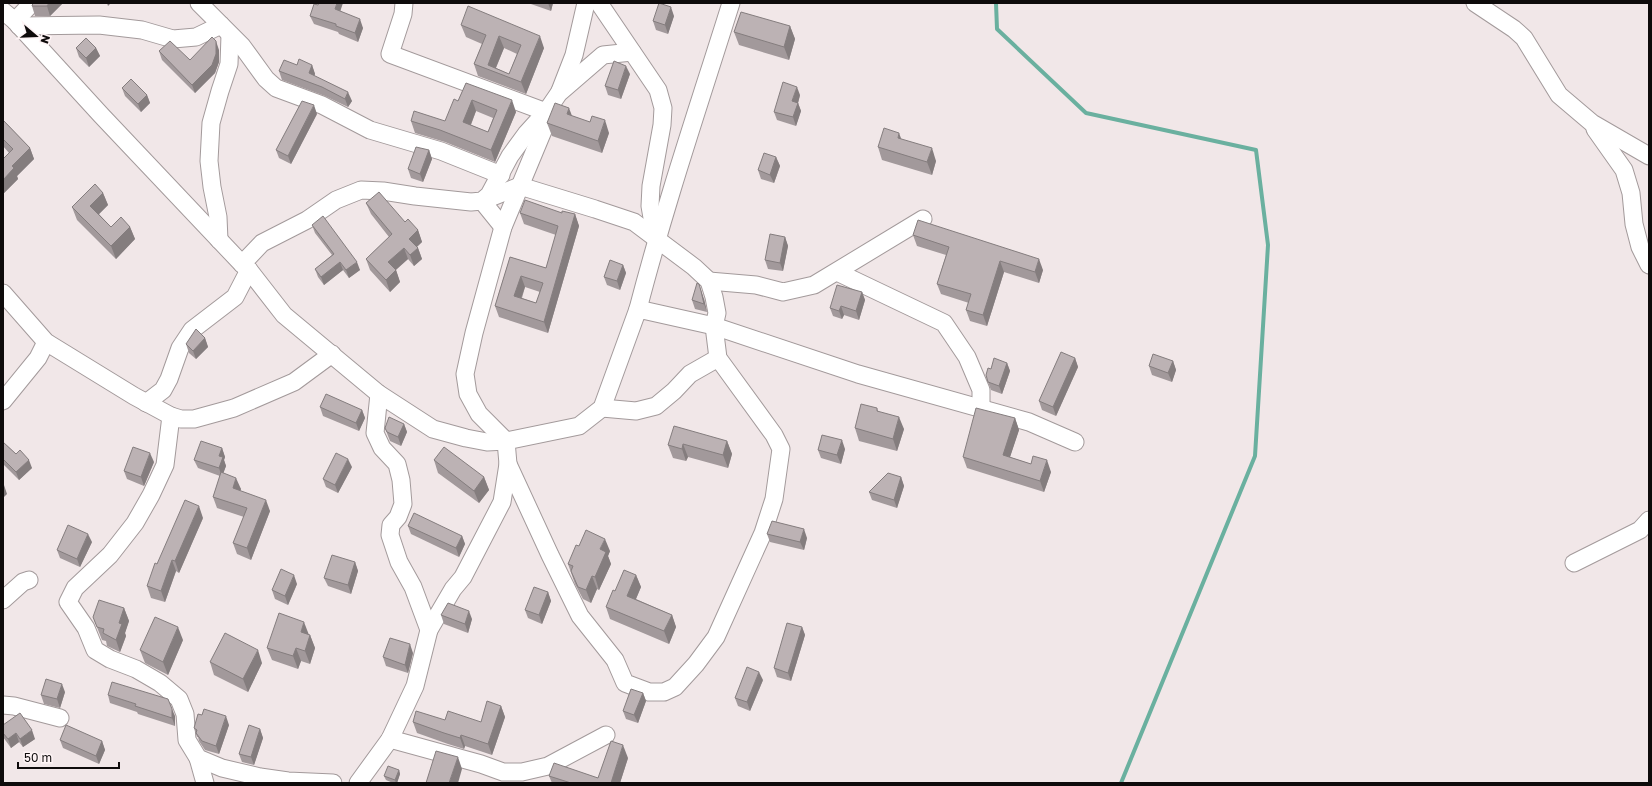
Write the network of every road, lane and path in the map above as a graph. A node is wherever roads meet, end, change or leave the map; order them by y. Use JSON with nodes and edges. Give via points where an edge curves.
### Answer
{"nodes":[{"id":1,"x":32,"y":3,"type":"edge"},
{"id":2,"x":199,"y":3,"type":"edge"},
{"id":3,"x":404,"y":3,"type":"edge"},
{"id":4,"x":586,"y":3,"type":"edge"},
{"id":5,"x":599,"y":3,"type":"edge"},
{"id":6,"x":731,"y":3,"type":"edge"},
{"id":7,"x":1475,"y":3,"type":"edge"},
{"id":8,"x":9,"y":18,"type":"edge"},
{"id":9,"x":226,"y":30,"type":"junction"},
{"id":10,"x":632,"y":52,"type":"junction"},
{"id":11,"x":559,"y":93,"type":"junction"},
{"id":12,"x":546,"y":112,"type":"junction"},
{"id":13,"x":1592,"y":124,"type":"junction"},
{"id":14,"x":1649,"y":156,"type":"edge"},
{"id":15,"x":501,"y":175,"type":"junction"},
{"id":16,"x":520,"y":186,"type":"junction"},
{"id":17,"x":482,"y":201,"type":"junction"},
{"id":18,"x":923,"y":219,"type":"dead end"},
{"id":19,"x":503,"y":227,"type":"junction"},
{"id":20,"x":219,"y":240,"type":"junction"},
{"id":21,"x":656,"y":240,"type":"junction"},
{"id":22,"x":1649,"y":265,"type":"edge"},
{"id":23,"x":245,"y":267,"type":"junction"},
{"id":24,"x":837,"y":272,"type":"junction"},
{"id":25,"x":709,"y":281,"type":"junction"},
{"id":26,"x":3,"y":293,"type":"edge"},
{"id":27,"x":638,"y":309,"type":"junction"},
{"id":28,"x":714,"y":326,"type":"junction"},
{"id":29,"x":46,"y":342,"type":"junction"},
{"id":30,"x":332,"y":354,"type":"junction"},
{"id":31,"x":718,"y":358,"type":"junction"},
{"id":32,"x":379,"y":394,"type":"junction"},
{"id":33,"x":3,"y":401,"type":"edge"},
{"id":34,"x":146,"y":403,"type":"junction"},
{"id":35,"x":602,"y":408,"type":"junction"},
{"id":36,"x":982,"y":408,"type":"junction"},
{"id":37,"x":171,"y":416,"type":"junction"},
{"id":38,"x":506,"y":441,"type":"junction"},
{"id":39,"x":1075,"y":442,"type":"dead end"},
{"id":40,"x":508,"y":464,"type":"junction"},
{"id":41,"x":1649,"y":520,"type":"edge"},
{"id":42,"x":1574,"y":563,"type":"dead end"},
{"id":43,"x":29,"y":580,"type":"dead end"},
{"id":44,"x":3,"y":600,"type":"edge"},
{"id":45,"x":429,"y":630,"type":"junction"},
{"id":46,"x":3,"y":705,"type":"edge"},
{"id":47,"x":60,"y":718,"type":"dead end"},
{"id":48,"x":606,"y":735,"type":"dead end"},
{"id":49,"x":390,"y":738,"type":"junction"},
{"id":50,"x":198,"y":758,"type":"junction"},
{"id":51,"x":205,"y":783,"type":"edge"},
{"id":52,"x":333,"y":783,"type":"edge"},
{"id":53,"x":353,"y":783,"type":"edge"}],
"edges":[{"from":1,"to":8,"type":"street"},
{"from":2,"to":9,"type":"street"},
{"from":3,"to":12,"type":"street","via":[[390,54]]},
{"from":4,"to":11,"type":"street","via":[[574,55]]},
{"from":5,"to":10,"type":"street"},
{"from":6,"to":21,"type":"street"},
{"from":7,"to":13,"type":"street","via":[[1524,38],[1559,95]]},
{"from":8,"to":9,"type":"street","via":[[142,30],[173,39]]},
{"from":8,"to":20,"type":"street"},
{"from":9,"to":15,"type":"street","via":[[276,88],[322,105],[370,130],[441,151]]},
{"from":9,"to":20,"type":"street","via":[[230,64],[211,123],[209,161]]},
{"from":10,"to":11,"type":"street","via":[[604,55]]},
{"from":10,"to":21,"type":"street","via":[[658,90],[663,108],[651,186],[650,206]]},
{"from":11,"to":12,"type":"street"},
{"from":11,"to":16,"type":"street"},
{"from":12,"to":15,"type":"street","via":[[510,156]]},
{"from":13,"to":14,"type":"street"},
{"from":13,"to":22,"type":"street","via":[[1624,170],[1631,193],[1634,224],[1640,247]]},
{"from":15,"to":17,"type":"street","via":[[489,195]]},
{"from":16,"to":17,"type":"street"},
{"from":16,"to":19,"type":"street"},
{"from":16,"to":21,"type":"street","via":[[634,222]]},
{"from":17,"to":19,"type":"street"},
{"from":17,"to":23,"type":"street","via":[[361,190],[336,200],[307,220],[262,243]]},
{"from":18,"to":24,"type":"street"},
{"from":19,"to":38,"type":"street","via":[[465,374],[468,394],[478,414]]},
{"from":20,"to":23,"type":"street"},
{"from":21,"to":25,"type":"street"},
{"from":21,"to":27,"type":"street"},
{"from":23,"to":30,"type":"street","via":[[284,315]]},
{"from":23,"to":34,"type":"street","via":[[235,297],[192,330],[180,348],[163,390]]},
{"from":24,"to":25,"type":"street","via":[[814,285],[783,292],[756,285]]},
{"from":24,"to":36,"type":"street","via":[[944,323],[967,357],[981,390]]},
{"from":25,"to":28,"type":"street","via":[[717,313]]},
{"from":26,"to":29,"type":"street"},
{"from":27,"to":28,"type":"street"},
{"from":27,"to":35,"type":"street"},
{"from":28,"to":31,"type":"street"},
{"from":28,"to":36,"type":"street","via":[[858,374]]},
{"from":29,"to":33,"type":"street","via":[[38,358]]},
{"from":29,"to":34,"type":"street"},
{"from":30,"to":32,"type":"street"},
{"from":30,"to":37,"type":"street","via":[[294,382],[234,408],[194,419]]},
{"from":31,"to":35,"type":"street","via":[[690,374],[656,406],[636,411]]},
{"from":31,"to":40,"type":"street","via":[[774,435],[781,449],[774,499],[764,533],[716,637],[675,687],[664,692],[648,692],[626,683],[615,660],[580,616]]},
{"from":32,"to":38,"type":"street","via":[[433,429],[487,442]]},
{"from":32,"to":45,"type":"street","via":[[375,433],[382,448],[397,464],[403,504],[398,517],[391,525],[390,535]]},
{"from":34,"to":37,"type":"street"},
{"from":35,"to":38,"type":"street","via":[[579,426]]},
{"from":36,"to":39,"type":"street","via":[[1029,422]]},
{"from":37,"to":50,"type":"street","via":[[165,465],[151,496],[110,555],[75,588],[68,602],[86,628],[95,650],[110,660],[136,669],[160,683],[179,699],[185,714],[187,740]]},
{"from":38,"to":40,"type":"street"},
{"from":40,"to":45,"type":"street","via":[[502,502],[463,578],[453,589]]},
{"from":41,"to":42,"type":"street","via":[[1640,530]]},
{"from":43,"to":44,"type":"street"},
{"from":45,"to":49,"type":"street","via":[[415,686]]},
{"from":46,"to":47,"type":"street"},
{"from":48,"to":49,"type":"street","via":[[548,766],[522,772],[503,772]]},
{"from":49,"to":53,"type":"street"},
{"from":50,"to":51,"type":"street"},
{"from":50,"to":52,"type":"street","via":[[222,768],[260,777]]}]}
